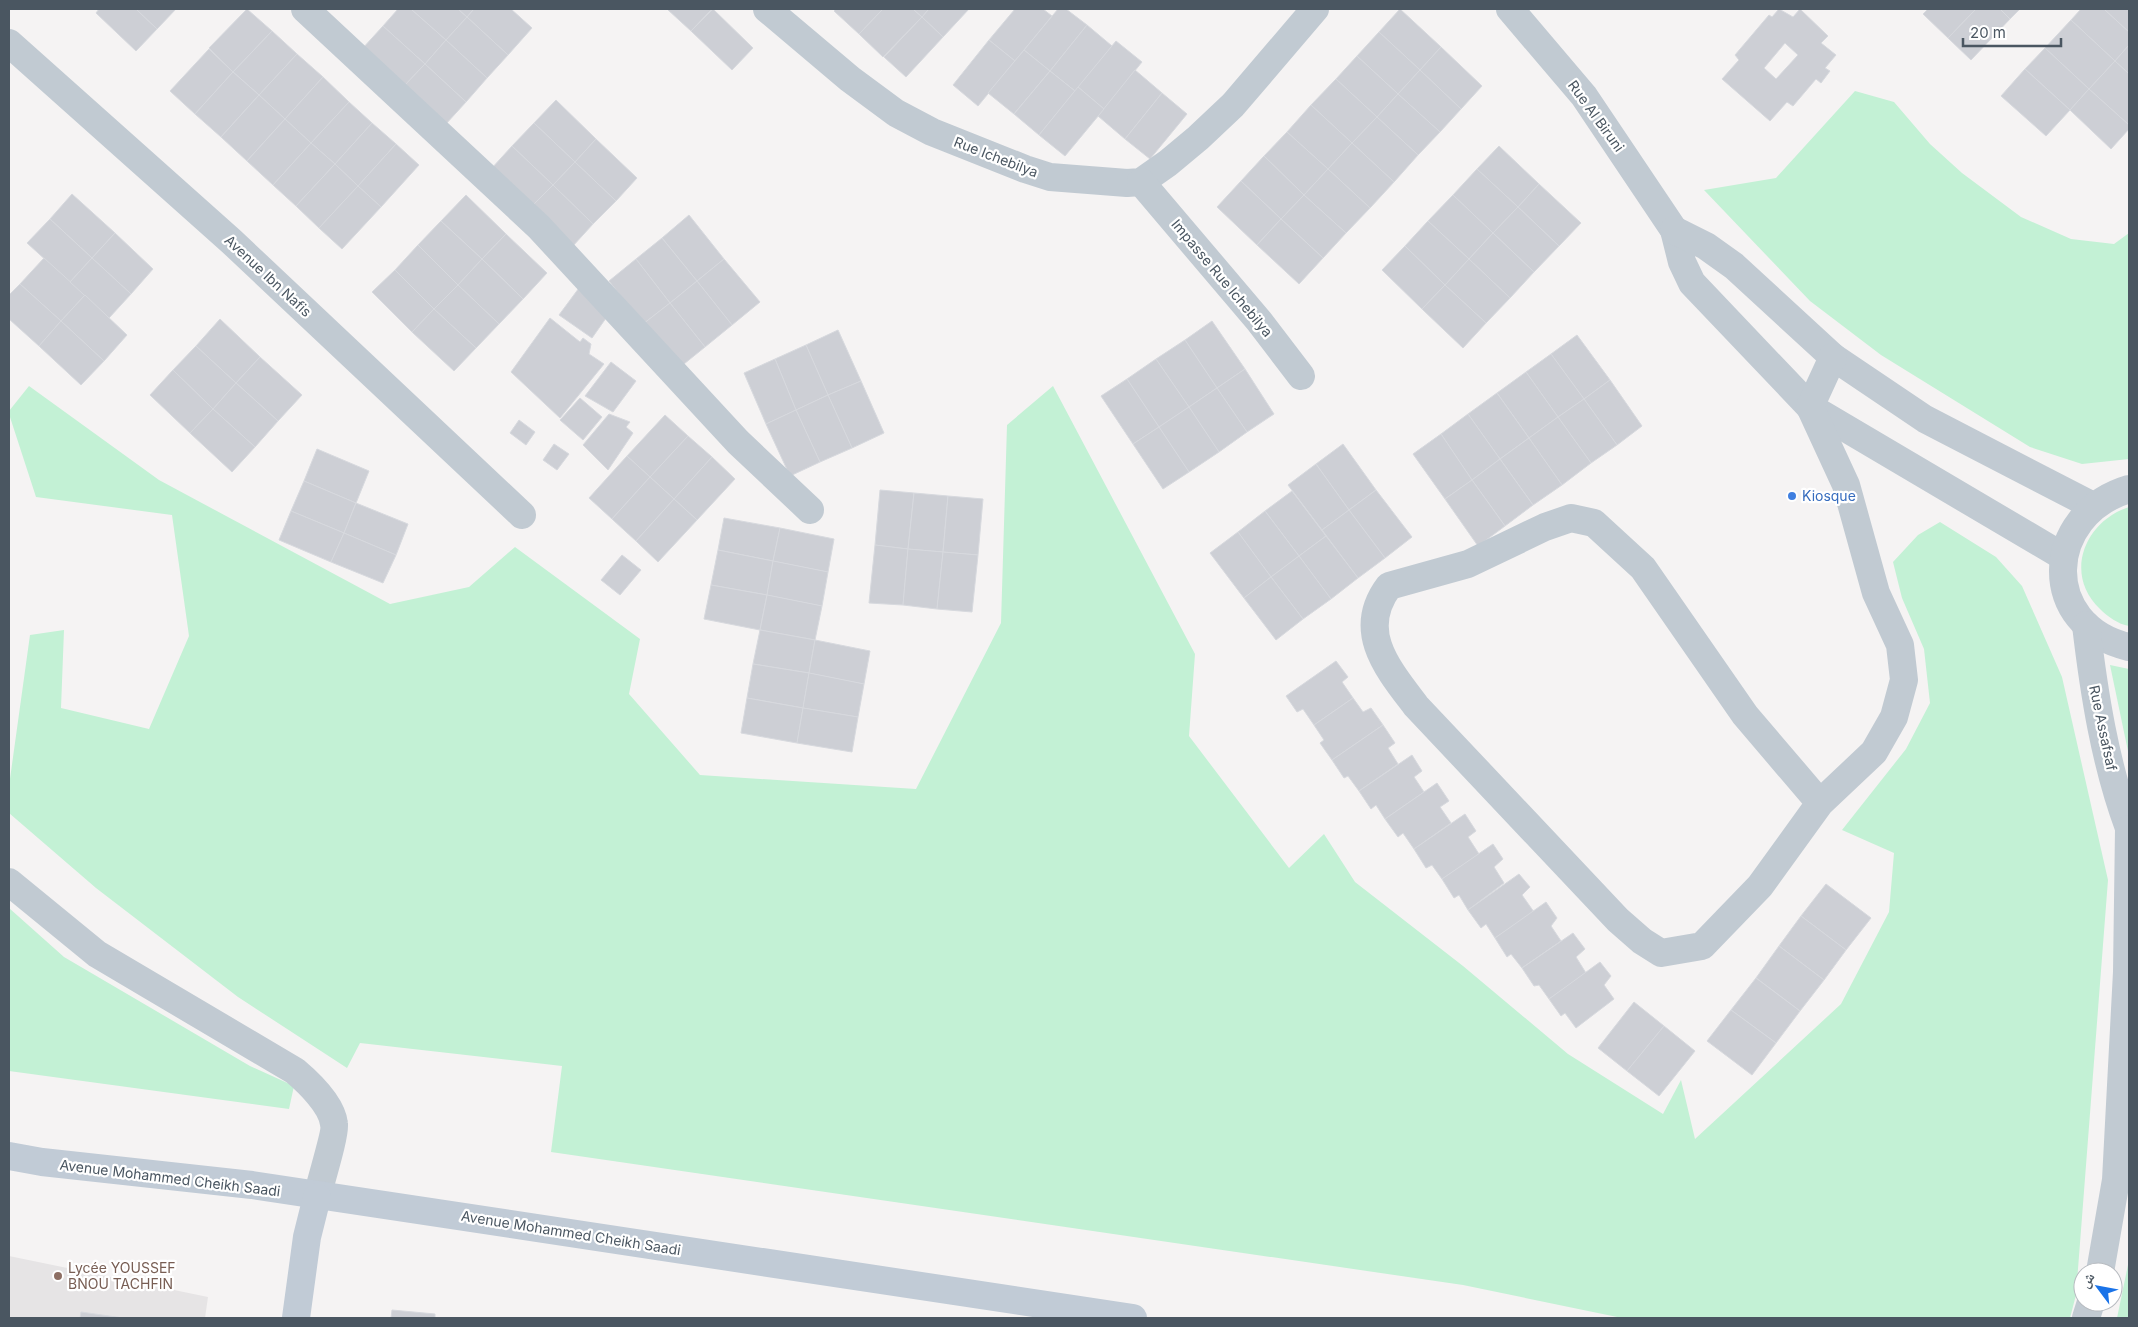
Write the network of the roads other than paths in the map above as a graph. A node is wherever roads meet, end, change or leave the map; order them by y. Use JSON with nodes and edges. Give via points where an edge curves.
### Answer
{"nodes":[{"id":1,"x":305,"y":9,"type":"edge"},
{"id":2,"x":766,"y":9,"type":"edge"},
{"id":3,"x":1315,"y":9,"type":"edge"},
{"id":4,"x":1510,"y":9,"type":"edge"},
{"id":5,"x":9,"y":43,"type":"edge"},
{"id":6,"x":1140,"y":182,"type":"junction"},
{"id":7,"x":1674,"y":230,"type":"junction"},
{"id":8,"x":1833,"y":357,"type":"junction"},
{"id":9,"x":1301,"y":376,"type":"dead end"},
{"id":10,"x":1810,"y":407,"type":"junction"},
{"id":11,"x":2129,"y":489,"type":"edge"},
{"id":12,"x":2092,"y":506,"type":"junction"},
{"id":13,"x":810,"y":510,"type":"dead end"},
{"id":14,"x":522,"y":515,"type":"dead end"},
{"id":15,"x":2064,"y":557,"type":"junction"},
{"id":16,"x":2086,"y":625,"type":"junction"},
{"id":17,"x":2129,"y":647,"type":"edge"},
{"id":18,"x":1820,"y":803,"type":"junction"},
{"id":19,"x":2129,"y":828,"type":"edge"},
{"id":20,"x":9,"y":882,"type":"edge"},
{"id":21,"x":9,"y":1156,"type":"edge"},
{"id":22,"x":317,"y":1197,"type":"junction"},
{"id":23,"x":2102,"y":1262,"type":"edge"},
{"id":24,"x":296,"y":1318,"type":"edge"},
{"id":25,"x":1133,"y":1318,"type":"edge"}],
"edges":[{"from":1,"to":13,"type":"street","via":[[539,227],[738,442]]},
{"from":2,"to":6,"type":"street","name":"Rue Ichebilya","via":[[850,79],[896,112],[932,132],[1050,177],[1110,183]]},
{"from":3,"to":6,"type":"street","via":[[1232,106],[1168,164]]},
{"from":4,"to":7,"type":"street","name":"Rue Al Biruni","via":[[1584,96]]},
{"from":5,"to":14,"type":"street","name":"Avenue Ibn Nafis","via":[[231,241]]},
{"from":6,"to":9,"type":"street","name":"Impasse Rue Ichebilya","via":[[1259,321]]},
{"from":7,"to":8,"type":"street","via":[[1706,246],[1734,266]]},
{"from":7,"to":10,"type":"street","via":[[1682,262],[1692,283]]},
{"from":8,"to":10,"type":"street"},
{"from":8,"to":12,"type":"street","via":[[1925,419]]},
{"from":10,"to":15,"type":"street"},
{"from":10,"to":18,"type":"street","via":[[1846,485],[1876,593],[1900,645],[1904,680],[1894,717],[1874,752]]},
{"from":11,"to":12,"type":"street"},
{"from":12,"to":15,"type":"street","via":[[2073,529]]},
{"from":15,"to":16,"type":"street","via":[[2063,576],[2067,594],[2074,611]]},
{"from":16,"to":17,"type":"street","via":[[2111,643]]},
{"from":16,"to":19,"type":"street","name":"Rue Assafsaf","via":[[2092,675],[2109,759]]},
{"from":18,"to":18,"type":"street","via":[[1745,715],[1643,568],[1594,523],[1571,518],[1545,527],[1468,564],[1389,586],[1377,605],[1373,628],[1379,647],[1392,674],[1416,706],[1618,920],[1661,953],[1702,946],[1760,886]]},
{"from":19,"to":23,"type":"street","name":"Rue Assafsaf","via":[[2127,972],[2116,1180]]},
{"from":20,"to":22,"type":"street","via":[[97,954],[288,1067],[312,1086],[323,1100],[334,1124]]},
{"from":21,"to":22,"type":"main road","name":"Avenue Mohammed Cheikh Saadi","via":[[252,1185]]},
{"from":22,"to":24,"type":"main road"},
{"from":22,"to":25,"type":"main road","name":"Avenue Mohammed Cheikh Saadi"}]}
